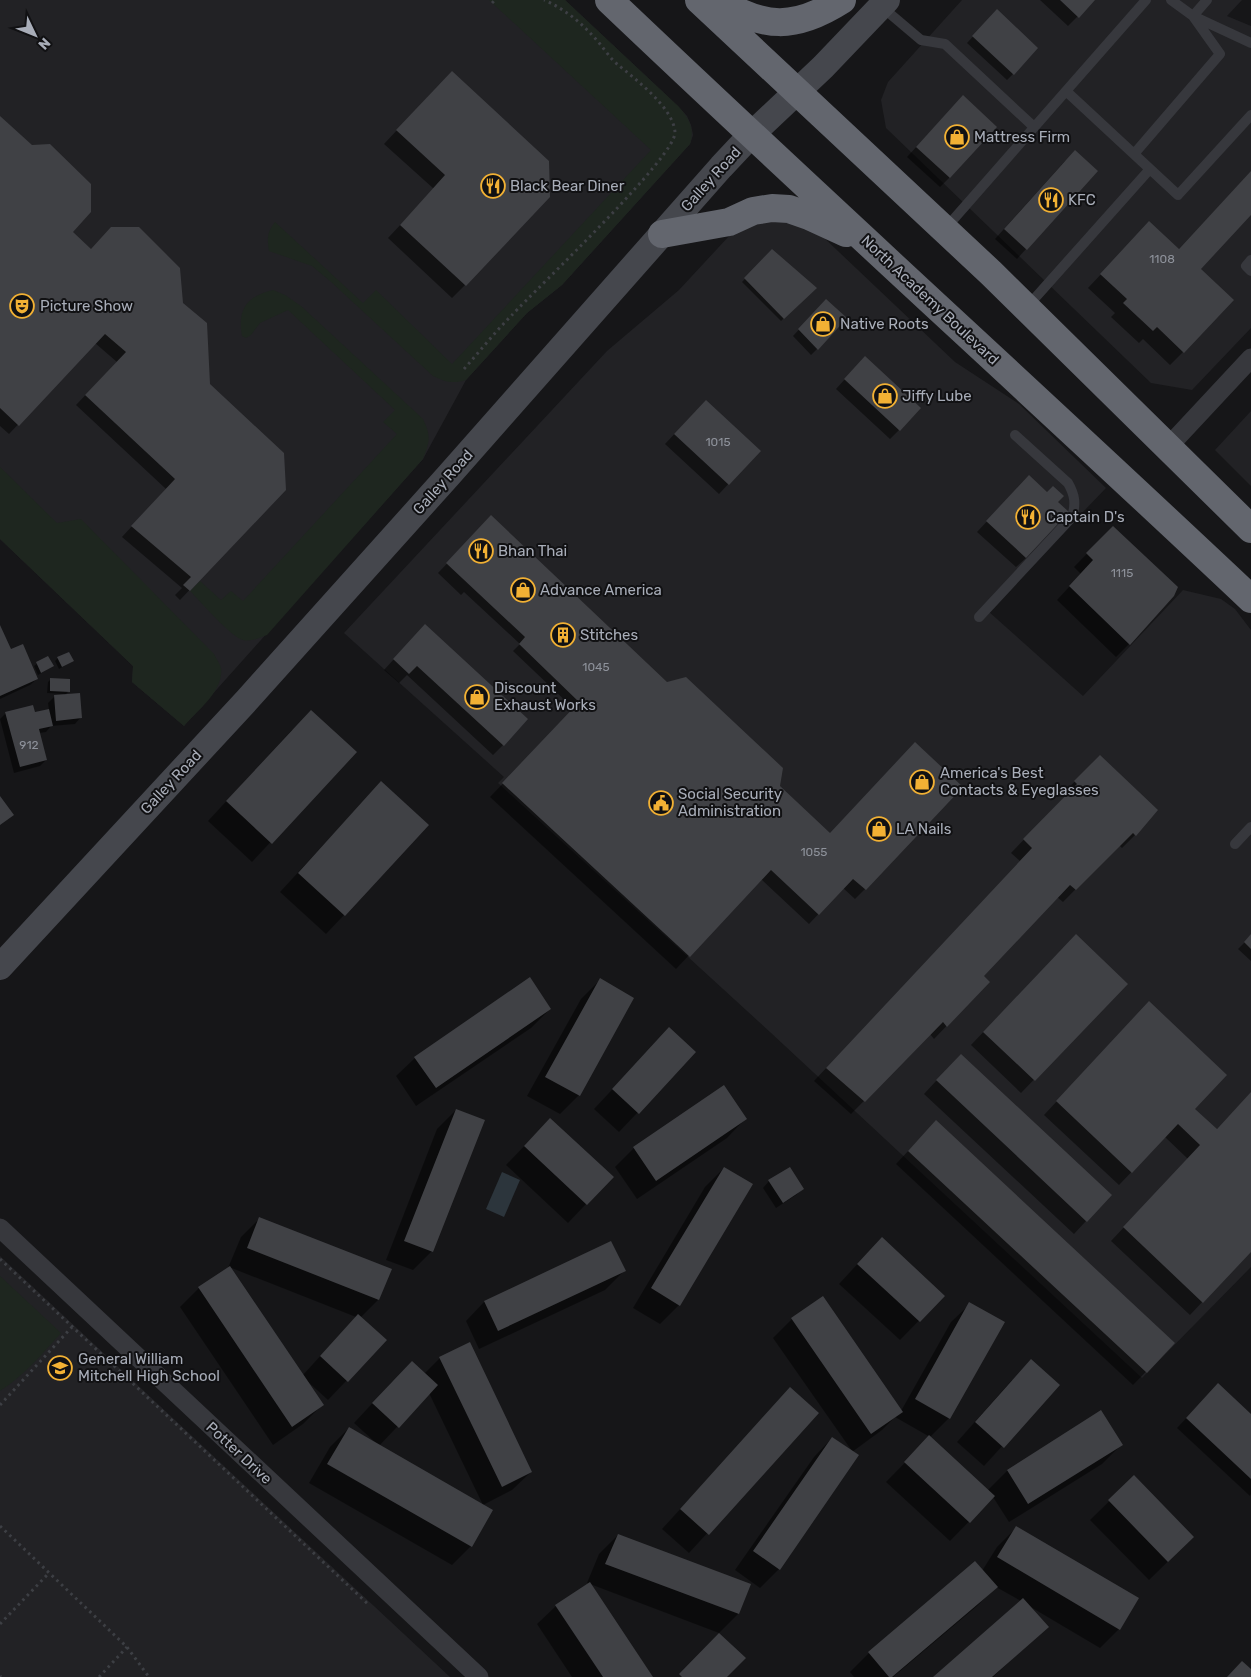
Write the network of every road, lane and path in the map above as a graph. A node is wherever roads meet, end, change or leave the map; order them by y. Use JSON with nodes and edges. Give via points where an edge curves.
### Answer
{"nodes":[{"id":1,"x":544,"y":0,"type":"edge"},
{"id":2,"x":609,"y":0,"type":"edge"},
{"id":3,"x":699,"y":0,"type":"edge"},
{"id":4,"x":717,"y":0,"type":"edge"},
{"id":5,"x":842,"y":0,"type":"edge"},
{"id":6,"x":1146,"y":0,"type":"edge"},
{"id":7,"x":1171,"y":0,"type":"edge"},
{"id":8,"x":1207,"y":0,"type":"edge"},
{"id":9,"x":884,"y":3,"type":"edge"},
{"id":10,"x":1193,"y":16,"type":"junction"},
{"id":11,"x":1251,"y":43,"type":"edge"},
{"id":12,"x":1066,"y":90,"type":"junction"},
{"id":13,"x":798,"y":92,"type":"junction"},
{"id":14,"x":1251,"y":115,"type":"edge"},
{"id":15,"x":1034,"y":127,"type":"junction"},
{"id":16,"x":751,"y":135,"type":"junction"},
{"id":17,"x":1134,"y":154,"type":"junction"},
{"id":18,"x":1150,"y":169,"type":"junction"},
{"id":19,"x":944,"y":230,"type":"junction"},
{"id":20,"x":662,"y":234,"type":"junction"},
{"id":21,"x":870,"y":244,"type":"junction"},
{"id":22,"x":1251,"y":260,"type":"edge"},
{"id":23,"x":1251,"y":271,"type":"edge"},
{"id":24,"x":1026,"y":308,"type":"junction"},
{"id":25,"x":1251,"y":358,"type":"edge"},
{"id":26,"x":464,"y":369,"type":"dead end"},
{"id":27,"x":1015,"y":435,"type":"dead end"},
{"id":28,"x":1168,"y":447,"type":"junction"},
{"id":29,"x":1251,"y":529,"type":"edge"},
{"id":30,"x":1251,"y":599,"type":"edge"},
{"id":31,"x":979,"y":616,"type":"dead end"},
{"id":32,"x":1251,"y":827,"type":"edge"},
{"id":33,"x":1235,"y":844,"type":"dead end"},
{"id":34,"x":0,"y":966,"type":"edge"},
{"id":35,"x":0,"y":1228,"type":"edge"},
{"id":36,"x":0,"y":1259,"type":"edge"},
{"id":37,"x":72,"y":1327,"type":"junction"},
{"id":38,"x":0,"y":1405,"type":"edge"},
{"id":39,"x":0,"y":1526,"type":"edge"},
{"id":40,"x":49,"y":1573,"type":"junction"},
{"id":41,"x":370,"y":1606,"type":"dead end"},
{"id":42,"x":0,"y":1624,"type":"edge"},
{"id":43,"x":127,"y":1647,"type":"junction"},
{"id":44,"x":99,"y":1677,"type":"edge"},
{"id":45,"x":149,"y":1677,"type":"edge"},
{"id":46,"x":478,"y":1677,"type":"edge"}],
"edges":[{"from":1,"to":26,"type":"path","via":[[573,16],[615,63],[658,101],[671,119],[674,141],[649,173],[512,314]]},
{"from":2,"to":16,"type":"highway","name":"North Academy Boulevard"},
{"from":3,"to":13,"type":"highway"},
{"from":4,"to":5,"type":"highway","via":[[766,22],[788,23],[807,19]]},
{"from":6,"to":12,"type":"lane"},
{"from":7,"to":10,"type":"lane"},
{"from":8,"to":10,"type":"lane"},
{"from":9,"to":13,"type":"main road","name":"Galley Road"},
{"from":9,"to":15,"type":"lane","via":[[921,40],[945,44]]},
{"from":10,"to":11,"type":"lane"},
{"from":10,"to":17,"type":"lane","via":[[1220,54]]},
{"from":12,"to":15,"type":"lane"},
{"from":12,"to":17,"type":"lane"},
{"from":13,"to":16,"type":"main road","name":"Galley Road"},
{"from":13,"to":19,"type":"highway"},
{"from":14,"to":18,"type":"lane","via":[[1178,195]]},
{"from":15,"to":19,"type":"lane"},
{"from":16,"to":20,"type":"main road","name":"Galley Road"},
{"from":16,"to":21,"type":"highway","name":"North Academy Boulevard"},
{"from":17,"to":18,"type":"lane"},
{"from":18,"to":24,"type":"lane"},
{"from":19,"to":24,"type":"highway"},
{"from":20,"to":21,"type":"highway","via":[[729,222],[753,211],[772,208],[789,209],[809,216]]},
{"from":20,"to":34,"type":"main road","name":"Galley Road","via":[[253,693]]},
{"from":21,"to":30,"type":"highway","name":"North Academy Boulevard"},
{"from":22,"to":23,"type":"lane","via":[[1246,266]]},
{"from":24,"to":28,"type":"highway"},
{"from":25,"to":28,"type":"street"},
{"from":27,"to":31,"type":"lane","via":[[1068,483],[1074,492],[1075,506],[1072,517]]},
{"from":28,"to":29,"type":"highway"},
{"from":32,"to":33,"type":"lane"},
{"from":35,"to":46,"type":"street","name":"Potter Drive"},
{"from":36,"to":37,"type":"path"},
{"from":37,"to":38,"type":"path"},
{"from":37,"to":41,"type":"path"},
{"from":39,"to":40,"type":"path"},
{"from":40,"to":42,"type":"path"},
{"from":40,"to":43,"type":"path"},
{"from":43,"to":44,"type":"path"},
{"from":43,"to":45,"type":"path"}]}
